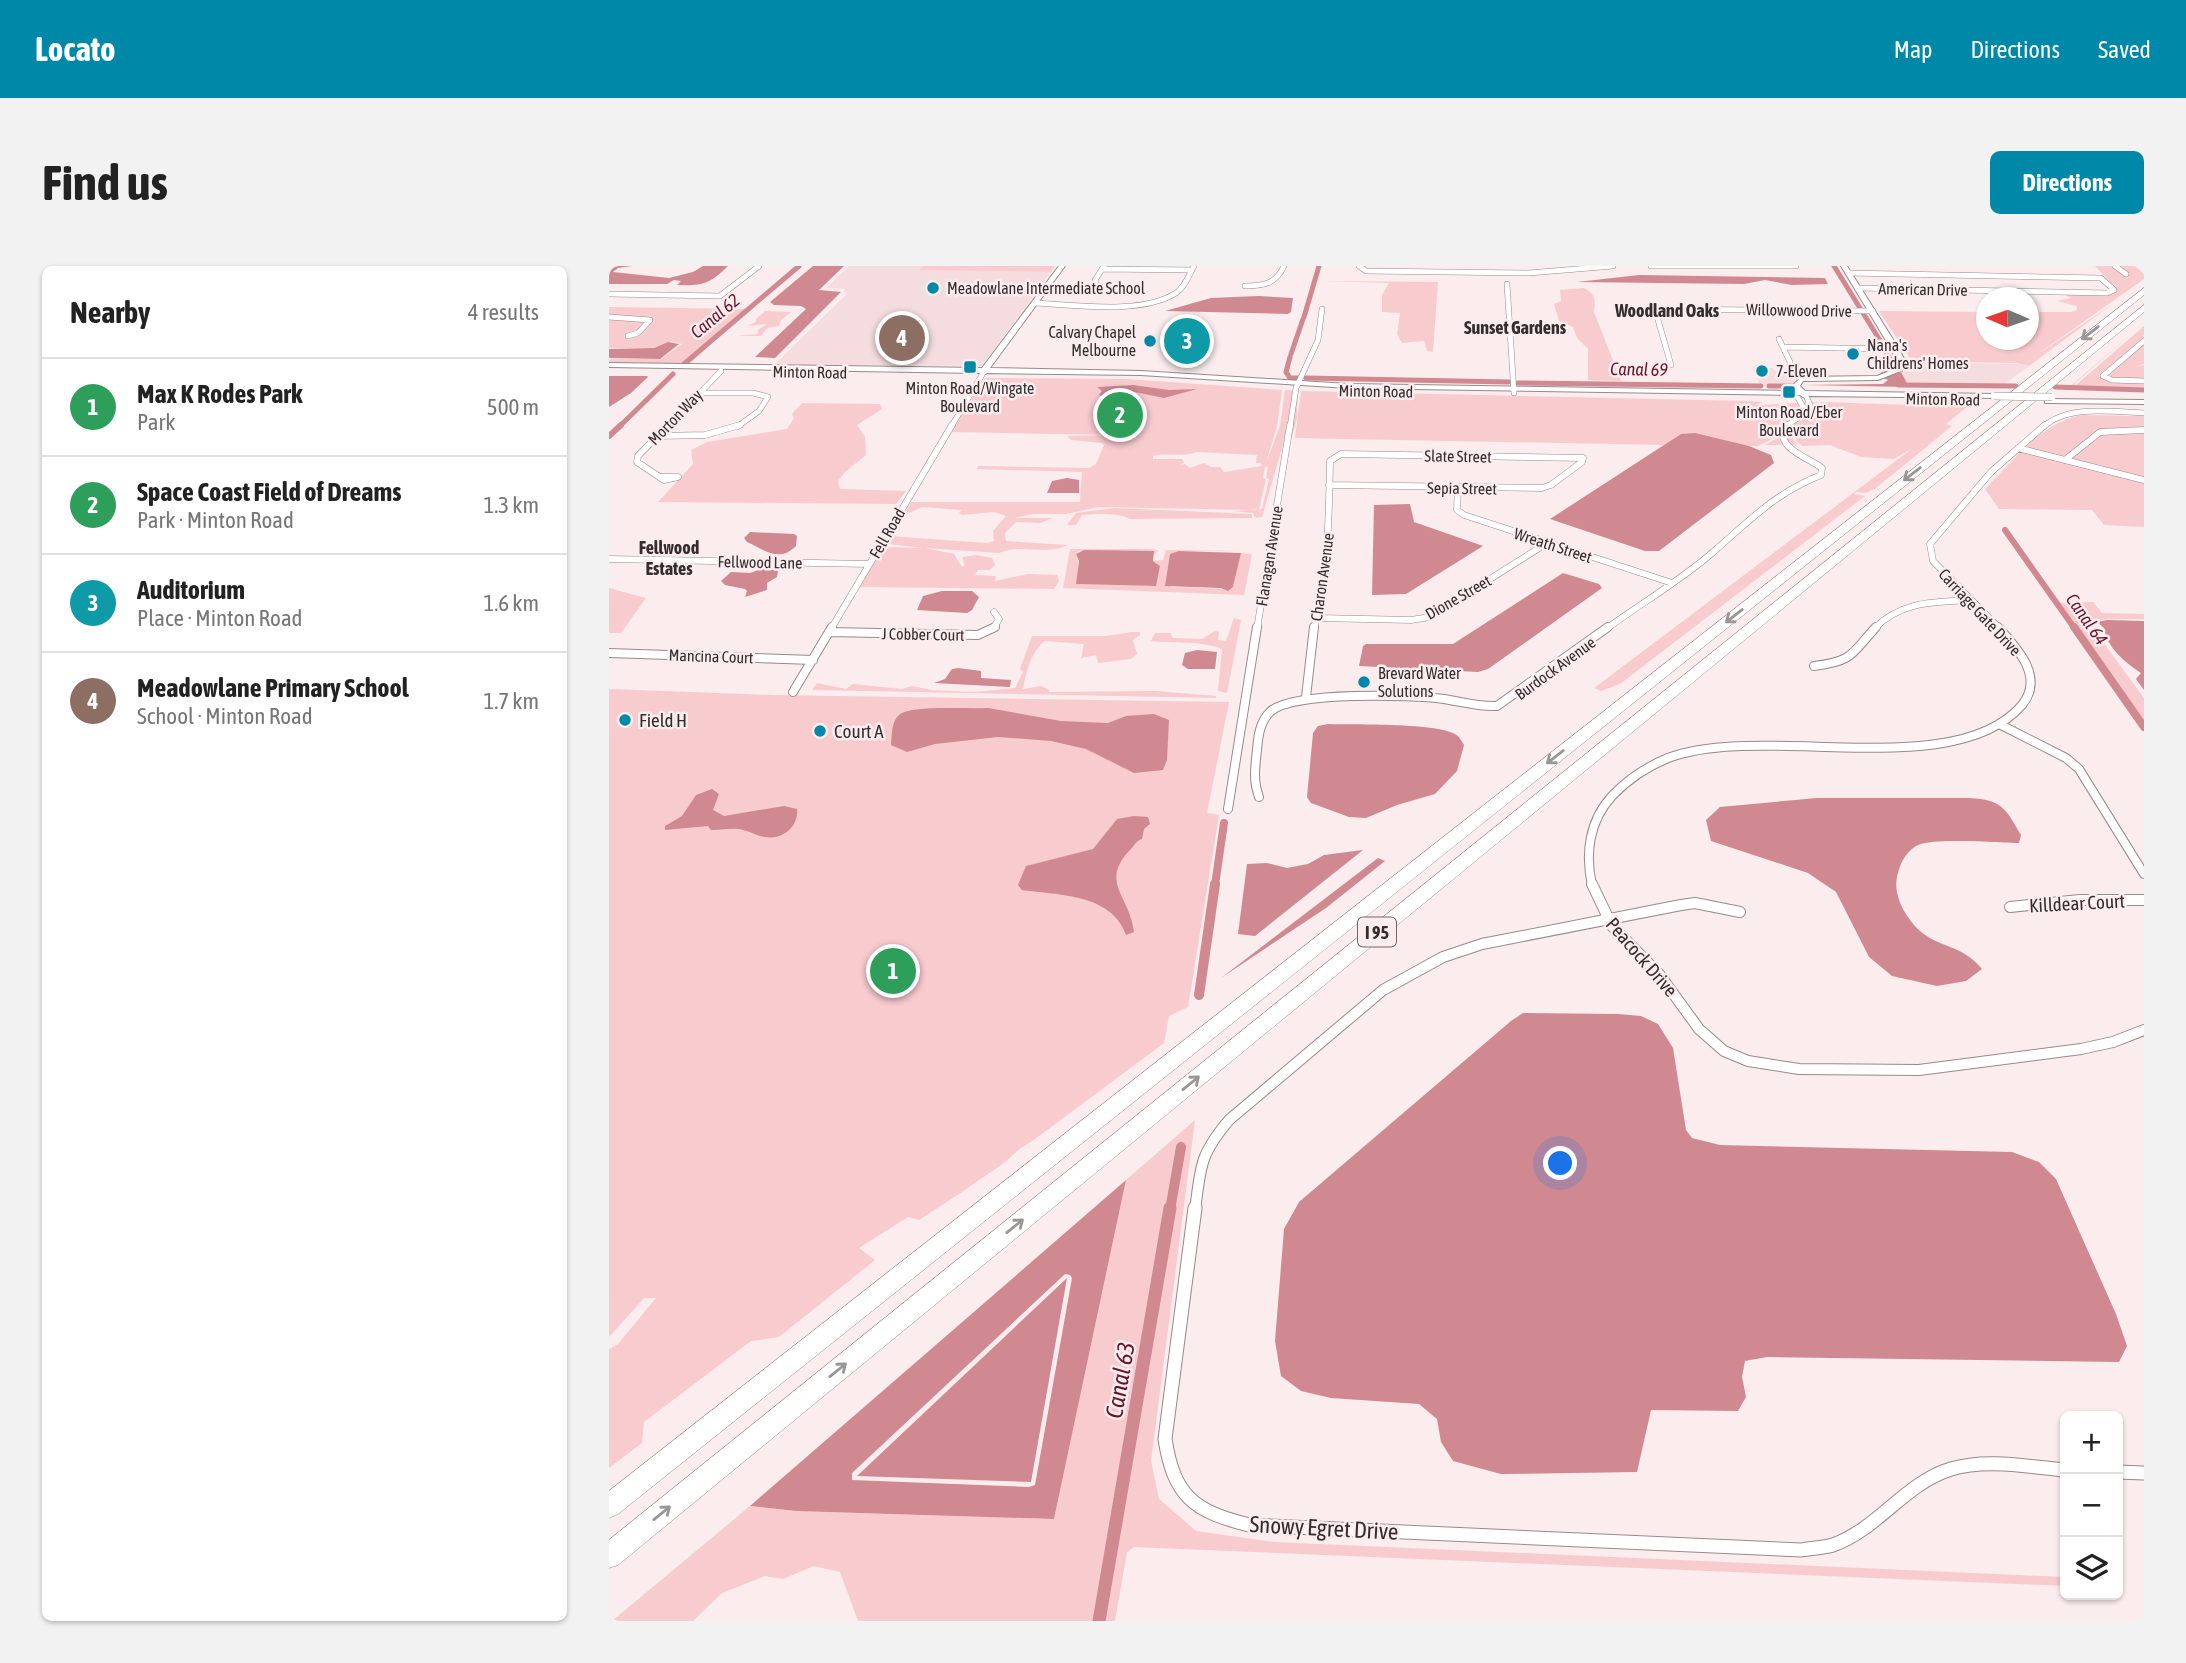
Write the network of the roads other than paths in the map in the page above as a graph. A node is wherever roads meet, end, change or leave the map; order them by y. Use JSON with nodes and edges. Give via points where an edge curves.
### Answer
{"nodes":[{"id":1,"x":759,"y":266,"type":"edge"},
{"id":2,"x":1062,"y":266,"type":"edge"},
{"id":3,"x":1284,"y":266,"type":"edge"},
{"id":4,"x":1359,"y":266,"type":"edge"},
{"id":5,"x":1613,"y":266,"type":"edge"},
{"id":6,"x":1651,"y":266,"type":"edge"},
{"id":7,"x":1797,"y":266,"type":"edge"},
{"id":8,"x":2115,"y":266,"type":"edge"},
{"id":9,"x":1103,"y":267,"type":"edge"},
{"id":10,"x":1193,"y":268,"type":"edge"},
{"id":11,"x":1462,"y":269,"type":"edge"},
{"id":12,"x":1846,"y":269,"type":"edge"},
{"id":13,"x":2126,"y":274,"type":"dead end"},
{"id":14,"x":1096,"y":284,"type":"dead end"},
{"id":15,"x":1507,"y":284,"type":"dead end"},
{"id":16,"x":1245,"y":286,"type":"dead end"},
{"id":17,"x":1858,"y":288,"type":"junction"},
{"id":18,"x":2144,"y":291,"type":"edge"},
{"id":19,"x":609,"y":293,"type":"edge"},
{"id":20,"x":1035,"y":303,"type":"junction"},
{"id":21,"x":2144,"y":308,"type":"edge"},
{"id":22,"x":1322,"y":309,"type":"dead end"},
{"id":23,"x":1871,"y":311,"type":"junction"},
{"id":24,"x":609,"y":317,"type":"edge"},
{"id":25,"x":628,"y":336,"type":"dead end"},
{"id":26,"x":1779,"y":339,"type":"dead end"},
{"id":27,"x":2144,"y":341,"type":"edge"},
{"id":28,"x":1783,"y":347,"type":"junction"},
{"id":29,"x":1895,"y":349,"type":"junction"},
{"id":30,"x":1790,"y":362,"type":"dead end"},
{"id":31,"x":1671,"y":365,"type":"dead end"},
{"id":32,"x":609,"y":367,"type":"edge"},
{"id":33,"x":789,"y":370,"type":"junction"},
{"id":34,"x":717,"y":371,"type":"junction"},
{"id":35,"x":983,"y":373,"type":"junction"},
{"id":36,"x":1135,"y":375,"type":"junction"},
{"id":37,"x":2144,"y":381,"type":"edge"},
{"id":38,"x":1297,"y":386,"type":"junction"},
{"id":39,"x":1514,"y":391,"type":"junction"},
{"id":40,"x":698,"y":393,"type":"junction"},
{"id":41,"x":1802,"y":396,"type":"junction"},
{"id":42,"x":2144,"y":400,"type":"edge"},
{"id":43,"x":2144,"y":413,"type":"edge"},
{"id":44,"x":2144,"y":430,"type":"edge"},
{"id":45,"x":658,"y":436,"type":"junction"},
{"id":46,"x":1792,"y":445,"type":"junction"},
{"id":47,"x":2018,"y":448,"type":"junction"},
{"id":48,"x":1808,"y":452,"type":"junction"},
{"id":49,"x":1796,"y":453,"type":"junction"},
{"id":50,"x":1333,"y":457,"type":"joint"},
{"id":51,"x":1583,"y":458,"type":"joint"},
{"id":52,"x":2065,"y":460,"type":"junction"},
{"id":53,"x":1813,"y":461,"type":"junction"},
{"id":54,"x":660,"y":477,"type":"dead end"},
{"id":55,"x":2144,"y":480,"type":"edge"},
{"id":56,"x":1329,"y":485,"type":"junction"},
{"id":57,"x":1458,"y":488,"type":"junction"},
{"id":58,"x":1547,"y":543,"type":"junction"},
{"id":59,"x":609,"y":559,"type":"edge"},
{"id":60,"x":869,"y":564,"type":"junction"},
{"id":61,"x":1672,"y":583,"type":"junction"},
{"id":62,"x":1970,"y":600,"type":"junction"},
{"id":63,"x":994,"y":612,"type":"dead end"},
{"id":64,"x":1318,"y":618,"type":"junction"},
{"id":65,"x":829,"y":632,"type":"junction"},
{"id":66,"x":609,"y":653,"type":"edge"},
{"id":67,"x":813,"y":660,"type":"junction"},
{"id":68,"x":1814,"y":666,"type":"dead end"},
{"id":69,"x":793,"y":692,"type":"dead end"},
{"id":70,"x":1306,"y":697,"type":"junction"},
{"id":71,"x":2001,"y":724,"type":"junction"},
{"id":72,"x":1259,"y":797,"type":"dead end"},
{"id":73,"x":1228,"y":809,"type":"dead end"},
{"id":74,"x":2144,"y":874,"type":"edge"},
{"id":75,"x":2144,"y":900,"type":"edge"},
{"id":76,"x":2010,"y":907,"type":"dead end"},
{"id":77,"x":1740,"y":912,"type":"dead end"},
{"id":78,"x":1607,"y":919,"type":"junction"},
{"id":79,"x":2144,"y":1030,"type":"edge"},
{"id":80,"x":2060,"y":1470,"type":"edge"},
{"id":81,"x":2123,"y":1472,"type":"edge"},
{"id":82,"x":2144,"y":1473,"type":"edge"},
{"id":83,"x":609,"y":1506,"type":"edge"},
{"id":84,"x":609,"y":1556,"type":"edge"}],
"edges":[{"from":1,"to":19,"type":"street","via":[[720,296]]},
{"from":2,"to":20,"type":"main road"},
{"from":3,"to":16,"type":"street","via":[[1275,281]]},
{"from":4,"to":11,"type":"street","via":[[1366,271]]},
{"from":5,"to":11,"type":"street","via":[[1550,273]]},
{"from":6,"to":7,"type":"street"},
{"from":8,"to":13,"type":"street"},
{"from":9,"to":10,"type":"street"},
{"from":9,"to":14,"type":"street"},
{"from":10,"to":20,"type":"street","via":[[1176,293],[1144,302]]},
{"from":12,"to":17,"type":"main road"},
{"from":12,"to":17,"type":"street","name":"American Drive","via":[[2101,278],[2114,290]]},
{"from":15,"to":39,"type":"street"},
{"from":17,"to":23,"type":"main road"},
{"from":18,"to":83,"type":"highway","number":"I 95","one_way":true},
{"from":20,"to":35,"type":"main road"},
{"from":84,"to":21,"type":"highway","number":"I 95","one_way":true},
{"from":22,"to":38,"type":"street","name":"Flanagan Avenue","via":[[1313,355]]},
{"from":23,"to":29,"type":"main road"},
{"from":23,"to":31,"type":"street","name":"Willowwood Drive","via":[[1660,309],[1656,313]]},
{"from":24,"to":25,"type":"street","via":[[650,320]]},
{"from":26,"to":28,"type":"street"},
{"from":27,"to":37,"type":"street","via":[[2103,376]]},
{"from":28,"to":29,"type":"street"},
{"from":28,"to":30,"type":"street"},
{"from":29,"to":41,"type":"main road","via":[[1901,361],[1899,370],[1878,377],[1801,379],[1796,383]]},
{"from":32,"to":33,"type":"main road","name":"Minton Road"},
{"from":32,"to":34,"type":"main road","name":"Minton Road"},
{"from":33,"to":34,"type":"main road","name":"Minton Road"},
{"from":33,"to":35,"type":"main road","name":"Minton Road"},
{"from":34,"to":40,"type":"street","name":"Morton Way"},
{"from":35,"to":36,"type":"main road","name":"Minton Road"},
{"from":35,"to":60,"type":"street","name":"Fell Road"},
{"from":36,"to":38,"type":"main road","name":"Minton Road"},
{"from":36,"to":38,"type":"main road","name":"Minton Road"},
{"from":38,"to":39,"type":"main road","name":"Minton Road"},
{"from":38,"to":73,"type":"street","name":"Flanagan Avenue"},
{"from":39,"to":41,"type":"main road","name":"Minton Road"},
{"from":40,"to":45,"type":"street","name":"Morton Way"},
{"from":40,"to":45,"type":"street","via":[[768,397],[750,420],[737,427],[708,435]]},
{"from":41,"to":42,"type":"main road","name":"Minton Road","bridge":true},
{"from":41,"to":46,"type":"street","via":[[1806,412],[1787,424]]},
{"from":43,"to":47,"type":"street","name":"Carriage Gate Drive","via":[[2057,418]]},
{"from":44,"to":52,"type":"street","via":[[2099,430]]},
{"from":45,"to":54,"type":"street","name":"Morton Way","via":[[637,462]]},
{"from":46,"to":48,"type":"street"},
{"from":46,"to":49,"type":"street"},
{"from":47,"to":52,"type":"street"},
{"from":47,"to":62,"type":"street","name":"Carriage Gate Drive","via":[[1990,472],[1930,544],[1933,561]]},
{"from":48,"to":49,"type":"street"},
{"from":48,"to":53,"type":"street"},
{"from":49,"to":53,"type":"street"},
{"from":50,"to":51,"type":"street","name":"Slate Street"},
{"from":50,"to":56,"type":"street","name":"Charon Avenue"},
{"from":51,"to":57,"type":"street","name":"Sepia Street","via":[[1542,488]]},
{"from":52,"to":55,"type":"street"},
{"from":53,"to":61,"type":"street","name":"Burdock Avenue","via":[[1822,468],[1821,475],[1785,492]]},
{"from":56,"to":57,"type":"street","name":"Sepia Street"},
{"from":56,"to":64,"type":"street","name":"Charon Avenue","via":[[1329,532]]},
{"from":57,"to":58,"type":"street","name":"Wreath Street","via":[[1458,510],[1464,516]]},
{"from":58,"to":61,"type":"street","name":"Wreath Street"},
{"from":58,"to":64,"type":"street","name":"Dione Street","via":[[1430,617]]},
{"from":59,"to":60,"type":"street","name":"Fellwood Lane"},
{"from":60,"to":65,"type":"street","name":"Fell Road"},
{"from":61,"to":70,"type":"street","name":"Burdock Avenue","via":[[1497,706],[1443,699]]},
{"from":62,"to":68,"type":"street","via":[[1904,608],[1884,620],[1848,660]]},
{"from":62,"to":71,"type":"street","name":"Carriage Gate Drive","via":[[2028,668],[2029,695],[2016,714]]},
{"from":63,"to":65,"type":"street","name":"J Cobber Court","via":[[999,619],[995,628],[978,635]]},
{"from":64,"to":70,"type":"street","name":"Charon Avenue","via":[[1311,640]]},
{"from":65,"to":67,"type":"street","name":"Fell Road"},
{"from":66,"to":67,"type":"street","name":"Mancina Court"},
{"from":67,"to":69,"type":"street","name":"Fell Road"},
{"from":70,"to":72,"type":"street","name":"Burdock Avenue","via":[[1279,707],[1262,721],[1254,784]]},
{"from":71,"to":74,"type":"street","via":[[2079,769]]},
{"from":71,"to":78,"type":"street","name":"Peacock Drive","via":[[1971,737],[1930,743],[1707,750],[1652,765],[1613,794],[1590,831],[1588,873]]},
{"from":75,"to":76,"type":"street","name":"Killdear Court"},
{"from":77,"to":78,"type":"street","name":"Snowy Egret Drive","via":[[1695,903]]},
{"from":78,"to":79,"type":"street","name":"Peacock Drive","via":[[1720,1050],[1766,1067],[1922,1070],[2089,1048]]},
{"from":78,"to":80,"type":"street","name":"Snowy Egret Drive","via":[[1482,944],[1411,973],[1383,990],[1229,1120],[1212,1140],[1202,1158],[1165,1439],[1171,1472],[1185,1496],[1224,1520],[1249,1525],[1801,1550],[1832,1545],[1858,1532],[1952,1468]]},
{"from":81,"to":82,"type":"street"}]}
